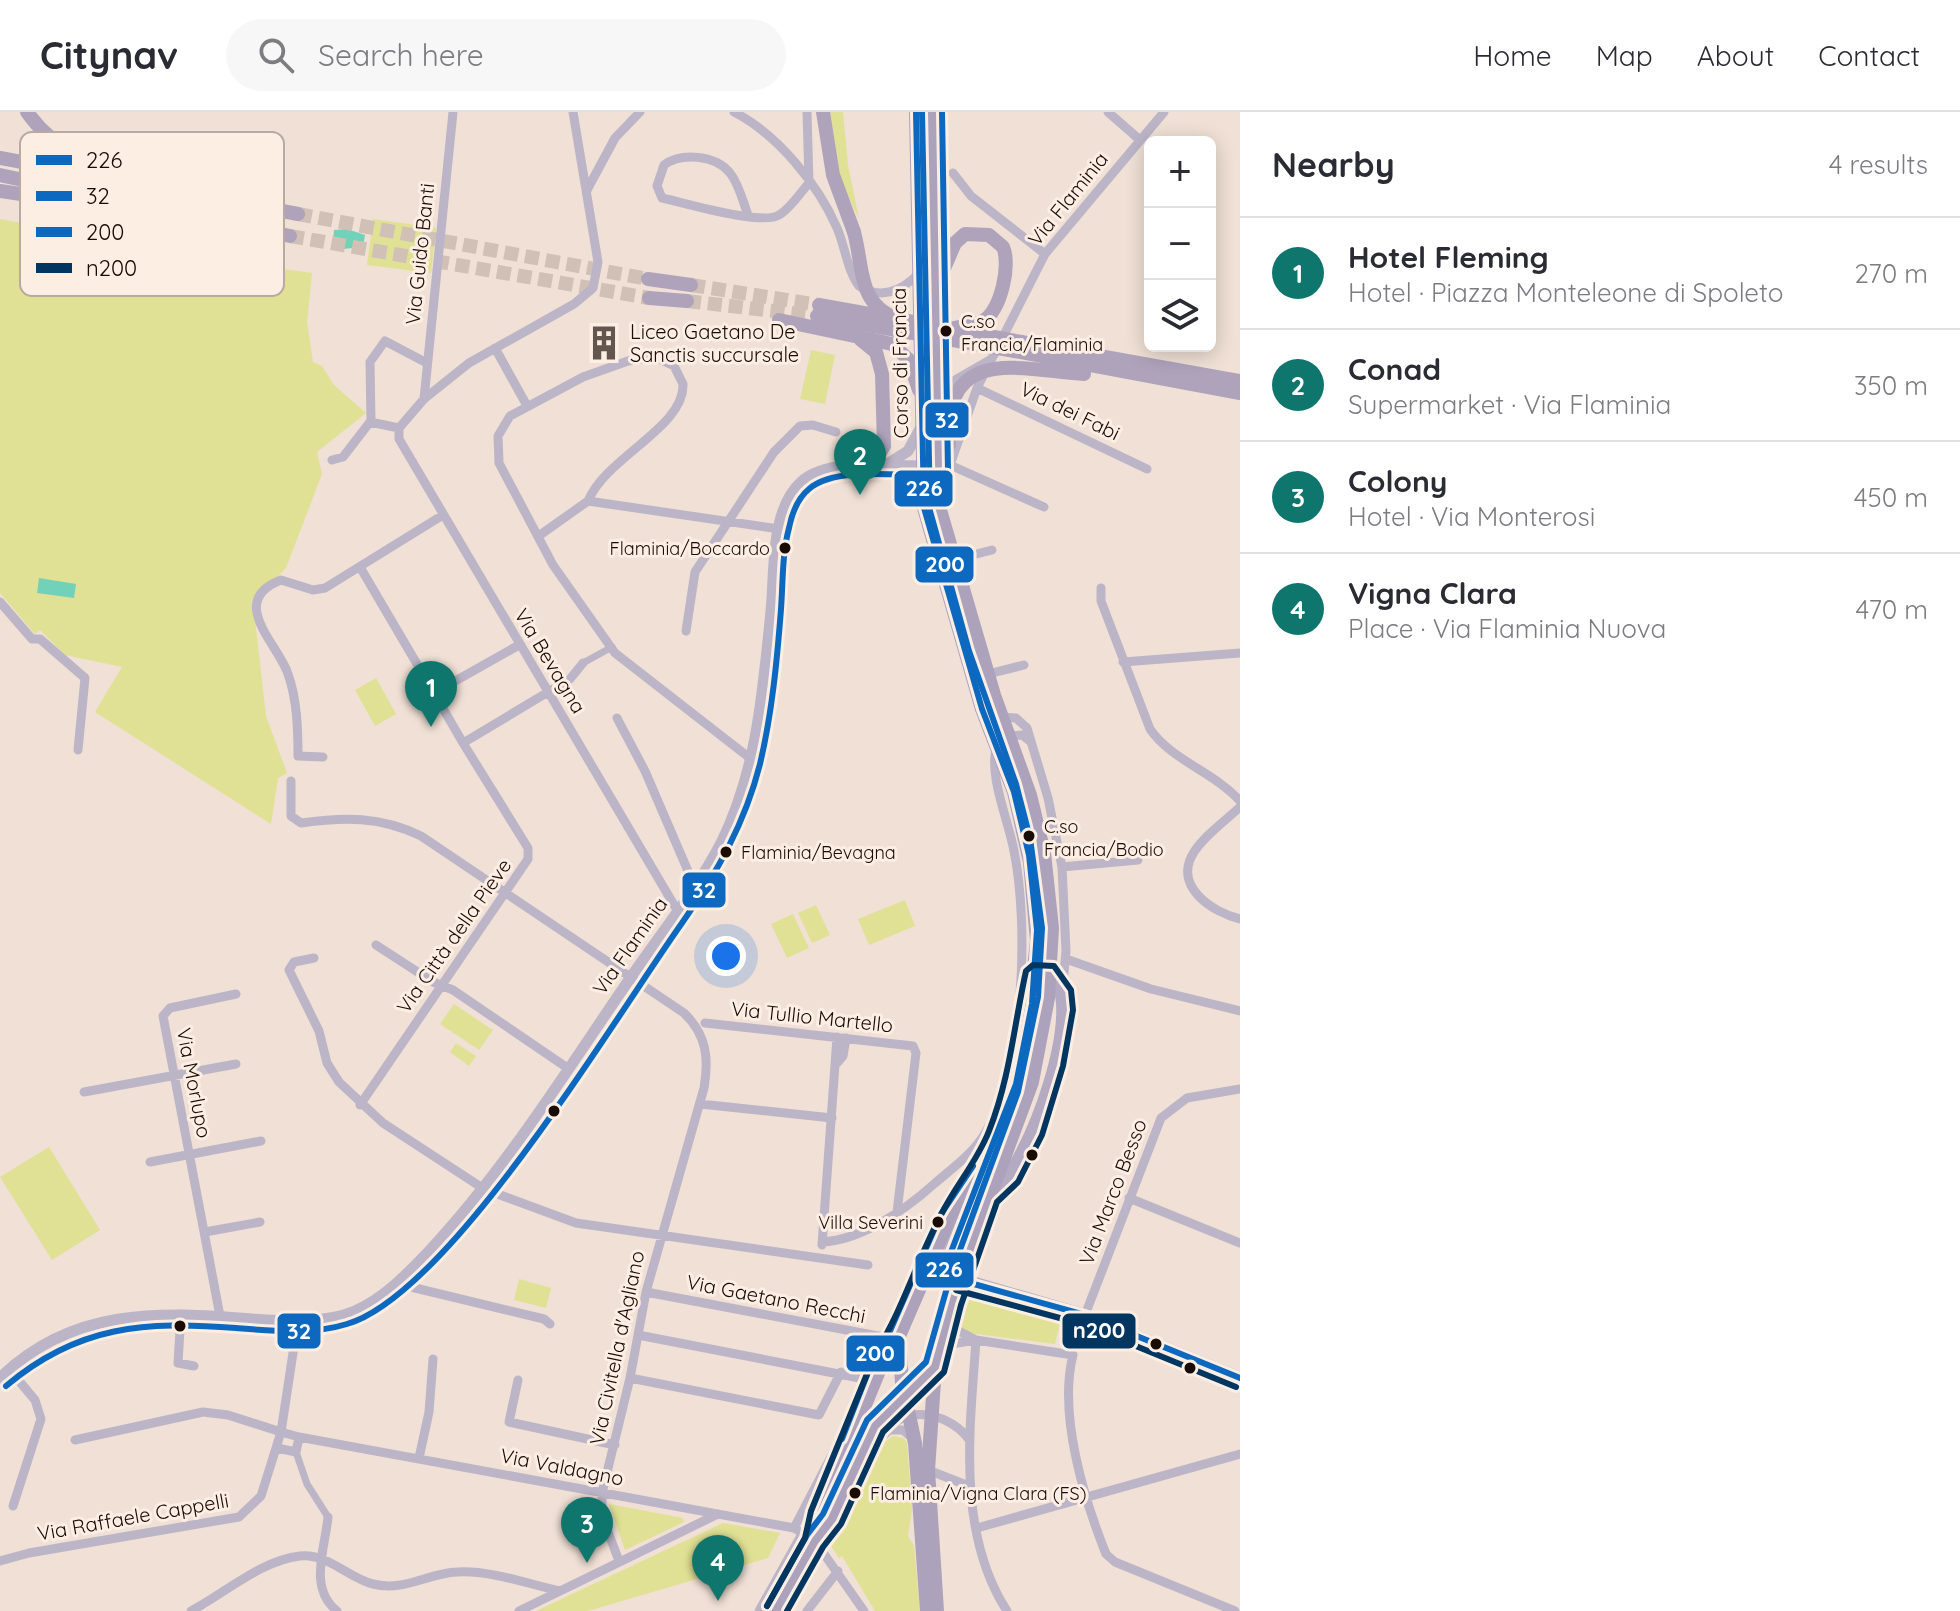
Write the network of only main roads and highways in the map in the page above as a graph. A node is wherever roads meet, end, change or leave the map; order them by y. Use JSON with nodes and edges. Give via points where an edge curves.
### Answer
{"nodes":[{"id":1,"x":27,"y":112,"type":"edge"},
{"id":2,"x":823,"y":112,"type":"edge"},
{"id":3,"x":916,"y":112,"type":"edge"},
{"id":4,"x":932,"y":112,"type":"edge"},
{"id":5,"x":44,"y":132,"type":"edge"},
{"id":6,"x":0,"y":158,"type":"edge"},
{"id":7,"x":20,"y":162,"type":"edge"},
{"id":8,"x":0,"y":175,"type":"edge"},
{"id":9,"x":20,"y":179,"type":"edge"},
{"id":10,"x":0,"y":191,"type":"edge"},
{"id":11,"x":20,"y":194,"type":"edge"},
{"id":12,"x":284,"y":211,"type":"edge"},
{"id":13,"x":298,"y":214,"type":"tunnel mouth"},
{"id":14,"x":284,"y":235,"type":"edge"},
{"id":15,"x":290,"y":236,"type":"tunnel mouth"},
{"id":16,"x":648,"y":279,"type":"tunnel mouth"},
{"id":17,"x":691,"y":285,"type":"tunnel mouth"},
{"id":18,"x":936,"y":287,"type":"junction"},
{"id":19,"x":649,"y":298,"type":"tunnel mouth"},
{"id":20,"x":687,"y":301,"type":"tunnel mouth"},
{"id":21,"x":897,"y":319,"type":"junction"},
{"id":22,"x":779,"y":320,"type":"dead end"},
{"id":23,"x":950,"y":329,"type":"junction"},
{"id":24,"x":849,"y":333,"type":"junction"},
{"id":25,"x":1018,"y":347,"type":"junction"},
{"id":26,"x":1149,"y":375,"type":"junction"},
{"id":27,"x":1240,"y":381,"type":"edge"},
{"id":28,"x":919,"y":390,"type":"junction"},
{"id":29,"x":1240,"y":393,"type":"edge"},
{"id":30,"x":878,"y":466,"type":"road end"},
{"id":31,"x":944,"y":466,"type":"junction"},
{"id":32,"x":1044,"y":939,"type":"junction"},
{"id":33,"x":1043,"y":975,"type":"junction"},
{"id":34,"x":983,"y":1168,"type":"junction"},
{"id":35,"x":988,"y":1196,"type":"junction"},
{"id":36,"x":959,"y":1280,"type":"junction"},
{"id":37,"x":899,"y":1336,"type":"junction"},
{"id":38,"x":935,"y":1367,"type":"junction"},
{"id":39,"x":1240,"y":1378,"type":"edge"},
{"id":40,"x":905,"y":1399,"type":"junction"},
{"id":41,"x":804,"y":1534,"type":"junction"},
{"id":42,"x":776,"y":1611,"type":"edge"},
{"id":43,"x":927,"y":1611,"type":"edge"},
{"id":44,"x":937,"y":1611,"type":"edge"}],
"edges":[{"from":1,"to":5,"type":"highway"},
{"from":2,"to":21,"type":"highway","bridge":true,"via":[[833,175],[854,232],[870,301]]},
{"from":3,"to":28,"type":"main road","name":"Corso di Francia"},
{"from":4,"to":18,"type":"main road","name":"Corso di Francia"},
{"from":6,"to":7,"type":"highway"},
{"from":8,"to":9,"type":"highway"},
{"from":10,"to":11,"type":"highway"},
{"from":12,"to":13,"type":"highway"},
{"from":14,"to":15,"type":"highway"},
{"from":16,"to":17,"type":"highway"},
{"from":18,"to":23,"type":"highway","via":[[955,243],[965,234],[994,237],[1006,257],[988,317]]},
{"from":18,"to":31,"type":"main road","name":"Corso di Francia"},
{"from":19,"to":20,"type":"highway"},
{"from":21,"to":23,"type":"highway","bridge":true},
{"from":21,"to":25,"type":"highway","bridge":true,"via":[[818,311]]},
{"from":22,"to":24,"type":"highway"},
{"from":23,"to":25,"type":"highway","bridge":true},
{"from":24,"to":28,"type":"highway","via":[[902,350]]},
{"from":24,"to":30,"type":"highway","via":[[873,348],[882,369],[884,446]]},
{"from":25,"to":26,"type":"highway"},
{"from":25,"to":27,"type":"highway"},
{"from":26,"to":29,"type":"highway"},
{"from":26,"to":31,"type":"highway","bridge":true,"via":[[1005,366],[977,373],[952,401]]},
{"from":28,"to":32,"type":"main road","name":"Corso di Francia","via":[[926,519],[1014,792]]},
{"from":31,"to":32,"type":"main road","name":"Corso di Francia","via":[[940,510],[1040,836]]},
{"from":32,"to":33,"type":"main road","name":"Corso di Francia"},
{"from":33,"to":34,"type":"main road","name":"Corso di Francia","via":[[1016,1084]]},
{"from":33,"to":35,"type":"main road","name":"Corso di Francia","via":[[1032,1082]]},
{"from":33,"to":35,"type":"main road","name":"Corso di Francia","via":[[1062,994],[1058,1040],[1033,1131],[1010,1177]]},
{"from":34,"to":36,"type":"main road","via":[[944,1265],[946,1273]]},
{"from":34,"to":37,"type":"main road","name":"Corso di Francia","via":[[952,1215]]},
{"from":35,"to":36,"type":"main road","name":"Corso di Francia"},
{"from":36,"to":38,"type":"main road","name":"Corso di Francia"},
{"from":36,"to":39,"type":"main road","via":[[1085,1315]]},
{"from":37,"to":40,"type":"main road"},
{"from":37,"to":41,"type":"main road","name":"Corso di Francia","via":[[820,1515]]},
{"from":38,"to":40,"type":"main road"},
{"from":38,"to":44,"type":"main road","name":"Corso di Francia","via":[[928,1470]]},
{"from":40,"to":41,"type":"main road","via":[[875,1426],[832,1519]]},
{"from":40,"to":43,"type":"main road","via":[[915,1443]]},
{"from":41,"to":42,"type":"main road"}]}
